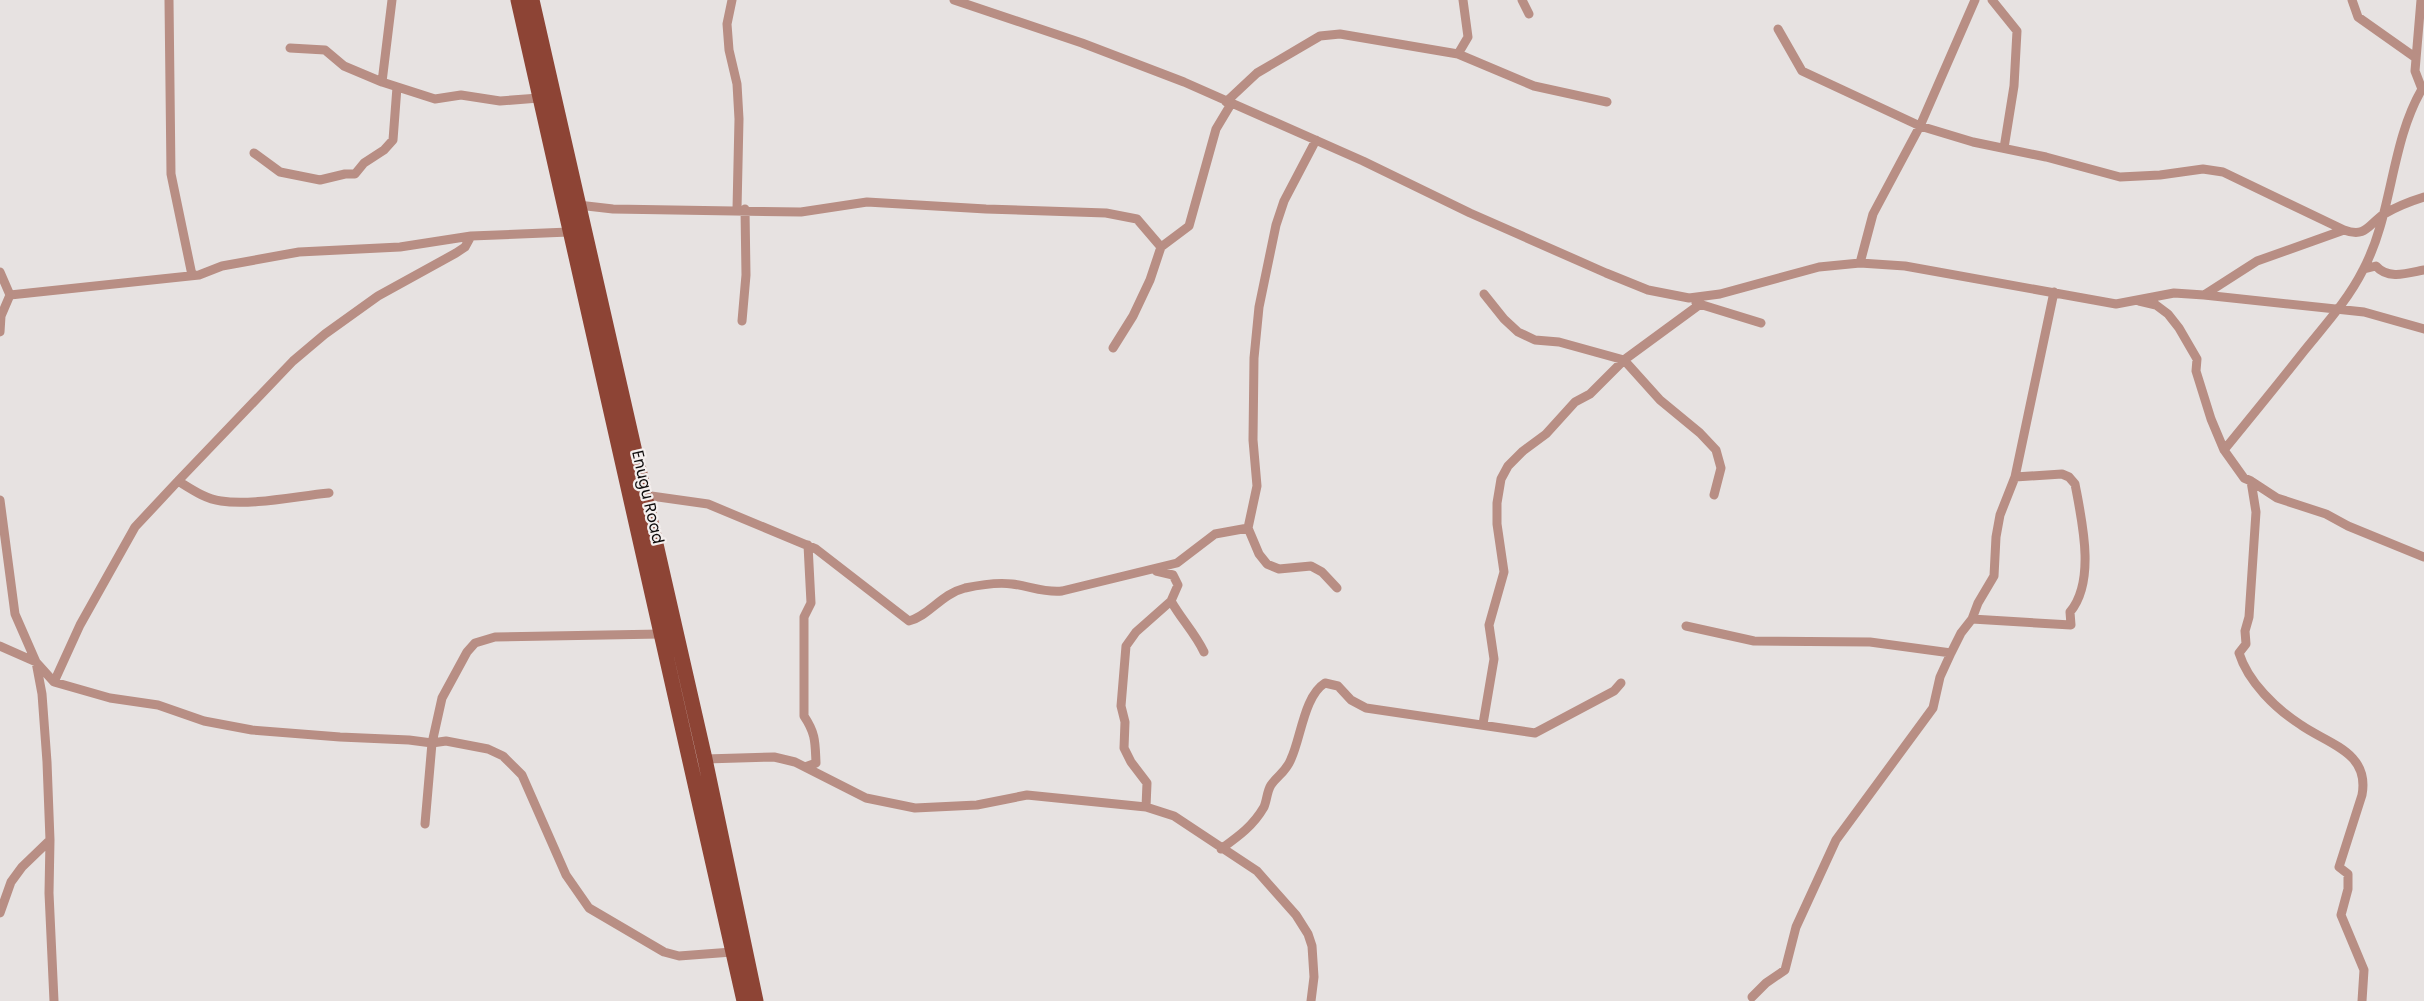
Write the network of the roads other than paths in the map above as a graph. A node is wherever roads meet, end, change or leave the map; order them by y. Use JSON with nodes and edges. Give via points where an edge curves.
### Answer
{"nodes":[{"id":1,"x":169,"y":0,"type":"edge"},
{"id":2,"x":392,"y":0,"type":"edge"},
{"id":3,"x":518,"y":0,"type":"edge"},
{"id":4,"x":532,"y":0,"type":"edge"},
{"id":5,"x":732,"y":0,"type":"edge"},
{"id":6,"x":954,"y":0,"type":"edge"},
{"id":7,"x":1463,"y":0,"type":"edge"},
{"id":8,"x":1522,"y":0,"type":"edge"},
{"id":9,"x":1975,"y":0,"type":"edge"},
{"id":10,"x":1992,"y":0,"type":"edge"},
{"id":11,"x":2352,"y":0,"type":"edge"},
{"id":12,"x":2421,"y":0,"type":"edge"},
{"id":13,"x":970,"y":2,"type":"edge"},
{"id":14,"x":1529,"y":14,"type":"dead end"},
{"id":15,"x":1778,"y":29,"type":"dead end"},
{"id":16,"x":290,"y":48,"type":"dead end"},
{"id":17,"x":1458,"y":54,"type":"junction"},
{"id":18,"x":2416,"y":58,"type":"junction"},
{"id":19,"x":382,"y":82,"type":"junction"},
{"id":20,"x":397,"y":87,"type":"junction"},
{"id":21,"x":539,"y":99,"type":"junction"},
{"id":22,"x":1607,"y":102,"type":"dead end"},
{"id":23,"x":1228,"y":103,"type":"junction"},
{"id":24,"x":1920,"y":126,"type":"junction"},
{"id":25,"x":1316,"y":140,"type":"junction"},
{"id":26,"x":2004,"y":148,"type":"junction"},
{"id":27,"x":254,"y":153,"type":"dead end"},
{"id":28,"x":2424,"y":197,"type":"edge"},
{"id":29,"x":578,"y":205,"type":"junction"},
{"id":30,"x":741,"y":209,"type":"junction"},
{"id":31,"x":2385,"y":214,"type":"junction"},
{"id":32,"x":2344,"y":230,"type":"junction"},
{"id":33,"x":569,"y":231,"type":"junction"},
{"id":34,"x":471,"y":236,"type":"junction"},
{"id":35,"x":1161,"y":247,"type":"junction"},
{"id":36,"x":1860,"y":263,"type":"junction"},
{"id":37,"x":2364,"y":269,"type":"junction"},
{"id":38,"x":2424,"y":270,"type":"edge"},
{"id":39,"x":0,"y":272,"type":"edge"},
{"id":40,"x":192,"y":275,"type":"junction"},
{"id":41,"x":2054,"y":292,"type":"junction"},
{"id":42,"x":1484,"y":294,"type":"dead end"},
{"id":43,"x":10,"y":295,"type":"junction"},
{"id":44,"x":2204,"y":295,"type":"junction"},
{"id":45,"x":1689,"y":298,"type":"junction"},
{"id":46,"x":2137,"y":300,"type":"junction"},
{"id":47,"x":1699,"y":305,"type":"junction"},
{"id":48,"x":2338,"y":310,"type":"junction"},
{"id":49,"x":742,"y":321,"type":"dead end"},
{"id":50,"x":1761,"y":323,"type":"dead end"},
{"id":51,"x":2424,"y":329,"type":"edge"},
{"id":52,"x":0,"y":332,"type":"edge"},
{"id":53,"x":1113,"y":348,"type":"dead end"},
{"id":54,"x":1624,"y":360,"type":"junction"},
{"id":55,"x":2224,"y":450,"type":"junction"},
{"id":56,"x":2015,"y":477,"type":"junction"},
{"id":57,"x":178,"y":481,"type":"junction"},
{"id":58,"x":2251,"y":481,"type":"junction"},
{"id":59,"x":329,"y":493,"type":"dead end"},
{"id":60,"x":644,"y":495,"type":"junction"},
{"id":61,"x":1714,"y":495,"type":"dead end"},
{"id":62,"x":0,"y":500,"type":"edge"},
{"id":63,"x":1248,"y":528,"type":"junction"},
{"id":64,"x":808,"y":545,"type":"junction"},
{"id":65,"x":3,"y":550,"type":"edge"},
{"id":66,"x":2424,"y":557,"type":"edge"},
{"id":67,"x":1150,"y":570,"type":"junction"},
{"id":68,"x":1337,"y":588,"type":"dead end"},
{"id":69,"x":1171,"y":601,"type":"junction"},
{"id":70,"x":1972,"y":619,"type":"junction"},
{"id":71,"x":1686,"y":626,"type":"dead end"},
{"id":72,"x":661,"y":634,"type":"junction"},
{"id":73,"x":0,"y":646,"type":"edge"},
{"id":74,"x":1204,"y":652,"type":"dead end"},
{"id":75,"x":1951,"y":653,"type":"junction"},
{"id":76,"x":36,"y":662,"type":"junction"},
{"id":77,"x":54,"y":682,"type":"junction"},
{"id":78,"x":1621,"y":683,"type":"dead end"},
{"id":79,"x":1483,"y":724,"type":"junction"},
{"id":80,"x":432,"y":743,"type":"junction"},
{"id":81,"x":705,"y":759,"type":"junction"},
{"id":82,"x":805,"y":767,"type":"junction"},
{"id":83,"x":1146,"y":807,"type":"junction"},
{"id":84,"x":425,"y":824,"type":"dead end"},
{"id":85,"x":50,"y":840,"type":"junction"},
{"id":86,"x":1221,"y":849,"type":"junction"},
{"id":87,"x":0,"y":913,"type":"edge"},
{"id":88,"x":732,"y":952,"type":"junction"},
{"id":89,"x":1752,"y":997,"type":"dead end"},
{"id":90,"x":54,"y":1001,"type":"edge"},
{"id":91,"x":744,"y":1001,"type":"edge"},
{"id":92,"x":756,"y":1001,"type":"edge"},
{"id":93,"x":1311,"y":1001,"type":"edge"},
{"id":94,"x":2362,"y":1001,"type":"edge"}],
"edges":[{"from":1,"to":40,"type":"street","via":[[171,174]]},
{"from":2,"to":19,"type":"street"},
{"from":3,"to":21,"type":"main road","name":"Enugu Road"},
{"from":4,"to":29,"type":"main road"},
{"from":5,"to":30,"type":"street","via":[[727,24],[739,119]]},
{"from":6,"to":13,"type":"street"},
{"from":7,"to":17,"type":"street","via":[[1468,37]]},
{"from":8,"to":14,"type":"street"},
{"from":9,"to":24,"type":"street"},
{"from":10,"to":26,"type":"street","via":[[2017,31],[2014,86]]},
{"from":11,"to":18,"type":"street","via":[[2358,17]]},
{"from":12,"to":18,"type":"street"},
{"from":13,"to":23,"type":"street","via":[[1184,82]]},
{"from":15,"to":24,"type":"street","via":[[1802,71]]},
{"from":16,"to":19,"type":"street","via":[[325,50],[344,66]]},
{"from":17,"to":22,"type":"street","via":[[1534,86]]},
{"from":17,"to":23,"type":"street","via":[[1351,34],[1320,36],[1257,73]]},
{"from":18,"to":31,"type":"street","via":[[2415,71],[2422,89],[2409,112]]},
{"from":19,"to":20,"type":"street"},
{"from":20,"to":21,"type":"street","via":[[435,99],[461,95],[500,101]]},
{"from":20,"to":27,"type":"street","via":[[393,140],[356,174],[320,180],[280,172]]},
{"from":21,"to":33,"type":"main road","name":"Enugu Road"},
{"from":23,"to":25,"type":"street"},
{"from":23,"to":35,"type":"street","via":[[1216,129],[1189,226]]},
{"from":24,"to":26,"type":"street"},
{"from":24,"to":36,"type":"street","via":[[1872,214]]},
{"from":25,"to":45,"type":"street","via":[[1606,273],[1648,290]]},
{"from":25,"to":63,"type":"street","via":[[1284,201],[1259,307],[1253,440],[1257,486]]},
{"from":26,"to":32,"type":"street","via":[[2120,177],[2203,169],[2223,172]]},
{"from":28,"to":31,"type":"street"},
{"from":29,"to":30,"type":"street","via":[[613,209]]},
{"from":29,"to":60,"type":"main road"},
{"from":30,"to":35,"type":"street","via":[[801,212],[867,202],[1106,213],[1137,219]]},
{"from":30,"to":49,"type":"street","via":[[746,275]]},
{"from":31,"to":32,"type":"street","via":[[2364,232]]},
{"from":31,"to":37,"type":"street"},
{"from":32,"to":44,"type":"street","via":[[2257,261]]},
{"from":33,"to":34,"type":"street"},
{"from":33,"to":72,"type":"main road","name":"Enugu Road"},
{"from":34,"to":40,"type":"street","via":[[400,247],[299,252]]},
{"from":34,"to":57,"type":"street","via":[[456,253],[378,296],[292,361]]},
{"from":35,"to":53,"type":"street","via":[[1137,307]]},
{"from":36,"to":41,"type":"street","via":[[1905,266]]},
{"from":36,"to":45,"type":"street","via":[[1819,267],[1720,294]]},
{"from":37,"to":38,"type":"street","via":[[2376,266],[2391,274]]},
{"from":37,"to":48,"type":"street"},
{"from":39,"to":43,"type":"street"},
{"from":40,"to":43,"type":"street"},
{"from":41,"to":46,"type":"street","via":[[2116,304]]},
{"from":41,"to":56,"type":"street"},
{"from":42,"to":54,"type":"street","via":[[1518,332]]},
{"from":43,"to":52,"type":"street","via":[[1,316]]},
{"from":44,"to":46,"type":"street","via":[[2174,293]]},
{"from":44,"to":48,"type":"street"},
{"from":45,"to":47,"type":"street"},
{"from":46,"to":55,"type":"street","via":[[2156,305],[2168,314],[2197,359],[2196,371]]},
{"from":47,"to":50,"type":"street"},
{"from":47,"to":54,"type":"street"},
{"from":48,"to":51,"type":"street","via":[[2364,312]]},
{"from":48,"to":55,"type":"street"},
{"from":54,"to":61,"type":"street","via":[[1660,400],[1716,450],[1721,468]]},
{"from":54,"to":79,"type":"street","via":[[1508,465],[1501,479],[1497,524],[1504,572],[1490,625],[1494,659]]},
{"from":55,"to":58,"type":"street","via":[[2244,478]]},
{"from":56,"to":70,"type":"street","via":[[2000,514],[1994,576]]},
{"from":56,"to":70,"type":"street","via":[[2062,474],[2075,484],[2085,550],[2084,581],[2070,612],[2071,626]]},
{"from":57,"to":59,"type":"street","via":[[220,501]]},
{"from":57,"to":77,"type":"street","via":[[135,527],[80,625]]},
{"from":58,"to":66,"type":"street","via":[[2277,498],[2326,514]]},
{"from":58,"to":94,"type":"street","via":[[2256,512],[2249,617],[2246,644],[2239,653],[2243,666],[2260,688],[2302,726],[2349,755],[2361,772],[2362,795],[2339,867],[2348,874],[2341,915],[2364,970]]},
{"from":60,"to":64,"type":"street","via":[[708,504]]},
{"from":60,"to":81,"type":"main road"},
{"from":62,"to":65,"type":"street"},
{"from":63,"to":67,"type":"street","via":[[1215,534],[1177,563]]},
{"from":63,"to":68,"type":"street","via":[[1267,564],[1279,569],[1311,566]]},
{"from":64,"to":67,"type":"street","via":[[909,621],[946,594],[976,586],[1011,584],[1047,592],[1062,591]]},
{"from":64,"to":82,"type":"street","via":[[811,603],[804,617],[804,716],[813,729],[816,763]]},
{"from":65,"to":76,"type":"street","via":[[15,614]]},
{"from":67,"to":69,"type":"street","via":[[1177,579],[1177,592]]},
{"from":69,"to":74,"type":"street"},
{"from":69,"to":83,"type":"street","via":[[1126,646],[1121,706],[1124,748],[1147,783]]},
{"from":70,"to":75,"type":"street"},
{"from":71,"to":75,"type":"street","via":[[1754,641],[1870,642]]},
{"from":72,"to":80,"type":"street","via":[[495,637],[475,643],[442,698]]},
{"from":72,"to":88,"type":"main road","name":"Enugu Road"},
{"from":73,"to":76,"type":"street"},
{"from":75,"to":89,"type":"street","via":[[1940,677],[1934,708],[1836,840],[1796,927],[1785,970]]},
{"from":76,"to":77,"type":"street"},
{"from":76,"to":85,"type":"street","via":[[48,762]]},
{"from":77,"to":80,"type":"street","via":[[252,730]]},
{"from":78,"to":79,"type":"street","via":[[1614,691],[1538,732]]},
{"from":79,"to":86,"type":"street","via":[[1366,708],[1338,686],[1325,683],[1306,713],[1292,759],[1271,785],[1251,828]]},
{"from":80,"to":84,"type":"street"},
{"from":80,"to":88,"type":"street","via":[[446,741],[488,749],[514,765],[569,881],[589,908],[664,952],[679,956]]},
{"from":81,"to":82,"type":"street","via":[[774,757]]},
{"from":81,"to":92,"type":"main road"},
{"from":82,"to":83,"type":"street","via":[[866,798],[915,808],[977,805],[1027,795]]},
{"from":83,"to":86,"type":"street","via":[[1174,816]]},
{"from":85,"to":87,"type":"street","via":[[11,882]]},
{"from":85,"to":90,"type":"street"},
{"from":86,"to":93,"type":"street","via":[[1257,871],[1308,934],[1312,946]]},
{"from":88,"to":91,"type":"main road","name":"Enugu Road"}]}
